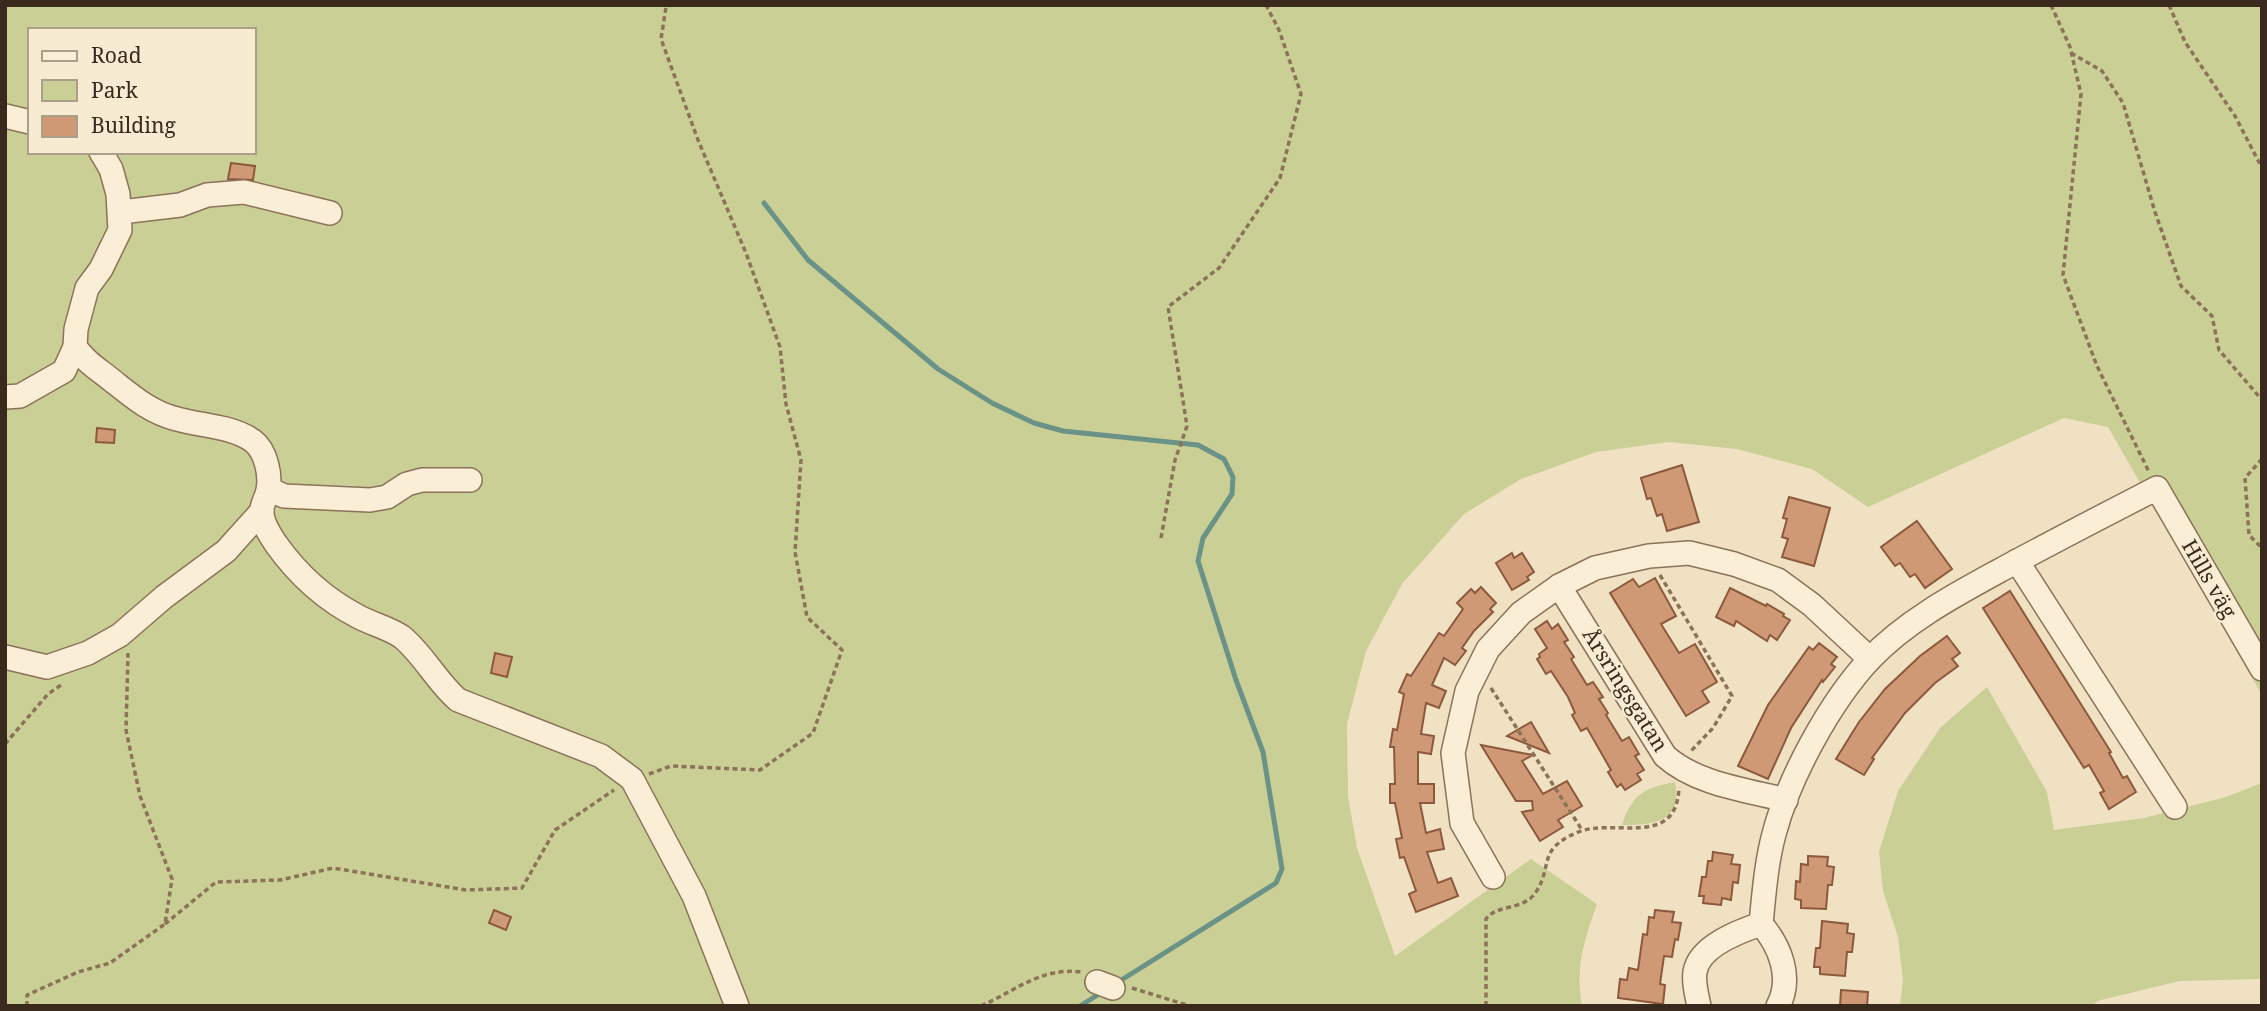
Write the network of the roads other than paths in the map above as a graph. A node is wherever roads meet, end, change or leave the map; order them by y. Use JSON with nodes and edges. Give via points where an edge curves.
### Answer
{"nodes":[{"id":1,"x":5,"y":116,"type":"edge"},
{"id":2,"x":28,"y":121,"type":"edge"},
{"id":3,"x":102,"y":154,"type":"edge"},
{"id":4,"x":121,"y":212,"type":"junction"},
{"id":5,"x":330,"y":213,"type":"dead end"},
{"id":6,"x":75,"y":347,"type":"junction"},
{"id":7,"x":5,"y":397,"type":"edge"},
{"id":8,"x":470,"y":480,"type":"dead end"},
{"id":9,"x":265,"y":500,"type":"junction"},
{"id":10,"x":2017,"y":561,"type":"junction"},
{"id":11,"x":1559,"y":586,"type":"junction"},
{"id":12,"x":5,"y":657,"type":"edge"},
{"id":13,"x":1870,"y":659,"type":"junction"},
{"id":14,"x":2262,"y":669,"type":"edge"},
{"id":15,"x":1786,"y":800,"type":"junction"},
{"id":16,"x":2175,"y":807,"type":"dead end"},
{"id":17,"x":1493,"y":877,"type":"dead end"},
{"id":18,"x":1761,"y":924,"type":"junction"},
{"id":19,"x":737,"y":1006,"type":"edge"},
{"id":20,"x":1699,"y":1006,"type":"edge"},
{"id":21,"x":1778,"y":1006,"type":"edge"}],
"edges":[{"from":1,"to":2,"type":"street"},
{"from":3,"to":4,"type":"street","via":[[111,169]]},
{"from":4,"to":5,"type":"street","via":[[244,192]]},
{"from":4,"to":6,"type":"street","via":[[117,240],[87,288]]},
{"from":6,"to":7,"type":"street","via":[[64,371],[20,396]]},
{"from":6,"to":9,"type":"street","via":[[89,365],[161,414],[242,434],[255,442],[268,468]]},
{"from":8,"to":9,"type":"street","via":[[422,480],[370,500],[284,496]]},
{"from":9,"to":12,"type":"street","via":[[226,551],[120,635],[88,653],[47,667]]},
{"from":9,"to":19,"type":"street","via":[[267,530],[304,580],[334,603],[400,636],[458,700],[601,756],[632,779],[694,896]]},
{"from":10,"to":13,"type":"street","via":[[1912,623]]},
{"from":10,"to":14,"type":"street","name":"Hills väg","via":[[2157,488]]},
{"from":10,"to":16,"type":"street"},
{"from":11,"to":13,"type":"street","via":[[1595,568],[1689,553],[1778,580]]},
{"from":11,"to":15,"type":"street","name":"Årsringsgatan","via":[[1665,756],[1695,775]]},
{"from":11,"to":17,"type":"street","via":[[1521,613],[1488,649],[1467,691],[1453,753],[1462,822]]},
{"from":13,"to":15,"type":"street","via":[[1823,722]]},
{"from":15,"to":18,"type":"street","via":[[1766,873]]},
{"from":18,"to":20,"type":"street","via":[[1723,940],[1700,960],[1695,972]]},
{"from":18,"to":21,"type":"street","via":[[1774,939],[1781,959],[1784,996]]}]}
